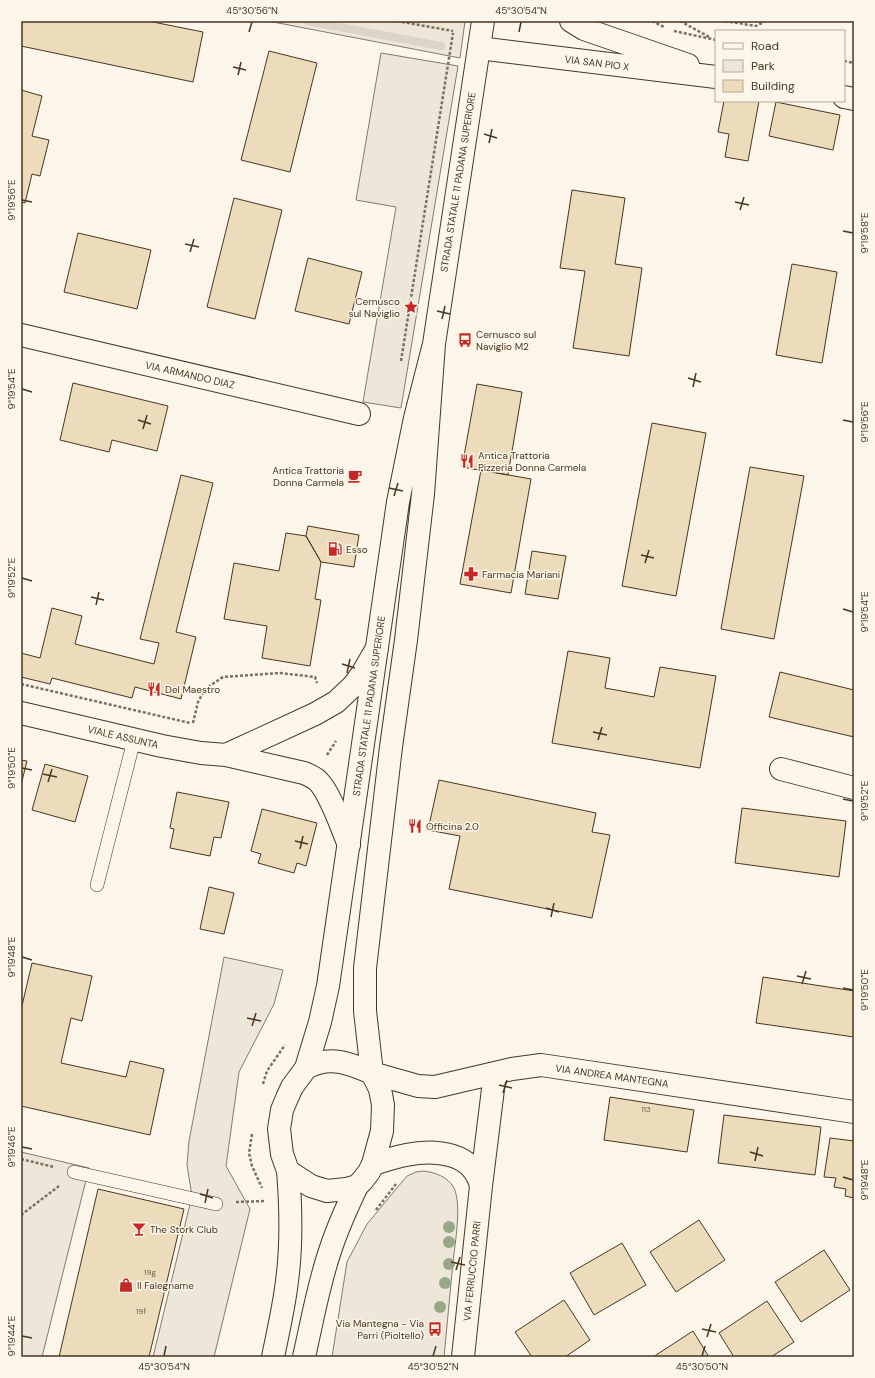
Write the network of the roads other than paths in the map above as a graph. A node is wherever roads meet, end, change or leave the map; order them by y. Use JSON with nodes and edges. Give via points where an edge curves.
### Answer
{"nodes":[{"id":1,"x":483,"y":21,"type":"edge"},
{"id":2,"x":571,"y":21,"type":"edge"},
{"id":3,"x":479,"y":48,"type":"junction"},
{"id":4,"x":715,"y":74,"type":"edge"},
{"id":5,"x":715,"y":77,"type":"edge"},
{"id":6,"x":21,"y":335,"type":"edge"},
{"id":7,"x":434,"y":344,"type":"junction"},
{"id":8,"x":360,"y":414,"type":"dead end"},
{"id":9,"x":378,"y":647,"type":"junction"},
{"id":10,"x":21,"y":713,"type":"edge"},
{"id":11,"x":134,"y":740,"type":"junction"},
{"id":12,"x":226,"y":754,"type":"junction"},
{"id":13,"x":781,"y":769,"type":"dead end"},
{"id":14,"x":854,"y":788,"type":"edge"},
{"id":15,"x":349,"y":845,"type":"junction"},
{"id":16,"x":97,"y":885,"type":"dead end"},
{"id":17,"x":306,"y":1068,"type":"junction"},
{"id":18,"x":372,"y":1073,"type":"junction"},
{"id":19,"x":495,"y":1073,"type":"junction"},
{"id":20,"x":854,"y":1112,"type":"edge"},
{"id":21,"x":373,"y":1164,"type":"junction"},
{"id":22,"x":288,"y":1171,"type":"junction"},
{"id":23,"x":74,"y":1172,"type":"road end"},
{"id":24,"x":357,"y":1186,"type":"junction"},
{"id":25,"x":481,"y":1186,"type":"junction"},
{"id":26,"x":216,"y":1204,"type":"road end"},
{"id":27,"x":273,"y":1357,"type":"edge"},
{"id":28,"x":304,"y":1357,"type":"edge"},
{"id":29,"x":463,"y":1357,"type":"edge"}],
"edges":[{"from":1,"to":3,"type":"main road","name":"STRADA STATALE 11 PADANA SUPERIORE"},
{"from":2,"to":4,"type":"main road","via":[[584,29]]},
{"from":3,"to":5,"type":"main road","name":"VIA SAN PIO X"},
{"from":3,"to":7,"type":"main road","name":"STRADA STATALE 11 PADANA SUPERIORE"},
{"from":6,"to":8,"type":"main road","name":"VIA ARMANDO DIAZ"},
{"from":7,"to":9,"type":"main road","name":"STRADA STATALE 11 PADANA SUPERIORE","via":[[415,418],[398,502]]},
{"from":7,"to":18,"type":"main road","name":"STRADA STATALE 11 PADANA SUPERIORE","via":[[423,494],[365,968],[365,1011]]},
{"from":9,"to":12,"type":"main road","name":"VIALE ASSUNTA","via":[[353,686],[336,702]]},
{"from":9,"to":15,"type":"main road","name":"STRADA STATALE 11 PADANA SUPERIORE"},
{"from":10,"to":11,"type":"main road","name":"VIALE ASSUNTA"},
{"from":11,"to":12,"type":"main road","name":"VIALE ASSUNTA","via":[[182,750]]},
{"from":11,"to":16,"type":"lane"},
{"from":12,"to":15,"type":"main road","name":"VIALE ASSUNTA","via":[[304,773],[319,782],[329,798]]},
{"from":13,"to":14,"type":"main road"},
{"from":15,"to":17,"type":"main road","name":"STRADA STATALE 11 PADANA SUPERIORE","via":[[328,986]]},
{"from":17,"to":18,"type":"main road","via":[[326,1060],[348,1063]]},
{"from":17,"to":22,"type":"main road","name":"STRADA STATALE 11 PADANA SUPERIORE","via":[[287,1098],[279,1129],[280,1146]]},
{"from":18,"to":19,"type":"main road","name":"VIA ANDREA MANTEGNA","via":[[418,1086],[435,1087]]},
{"from":18,"to":21,"type":"main road","name":"STRADA STATALE 11 PADANA SUPERIORE","via":[[378,1082],[383,1105],[382,1131]]},
{"from":19,"to":20,"type":"main road","name":"VIA ANDREA MANTEGNA","via":[[541,1065]]},
{"from":19,"to":25,"type":"main road","name":"VIA FERRUCCIO PARRI"},
{"from":21,"to":24,"type":"main road","name":"STRADA STATALE 11 PADANA SUPERIORE"},
{"from":21,"to":25,"type":"main road","via":[[406,1155],[446,1155],[463,1159],[469,1164],[479,1178]]},
{"from":22,"to":24,"type":"main road","via":[[319,1190]]},
{"from":22,"to":27,"type":"main road","name":"STRADA STATALE 11 PADANA SUPERIORE","via":[[291,1212],[290,1254]]},
{"from":23,"to":26,"type":"lane"},
{"from":24,"to":28,"type":"main road","name":"STRADA STATALE 11 PADANA SUPERIORE","via":[[329,1252]]},
{"from":25,"to":29,"type":"main road","name":"VIA FERRUCCIO PARRI"}]}
